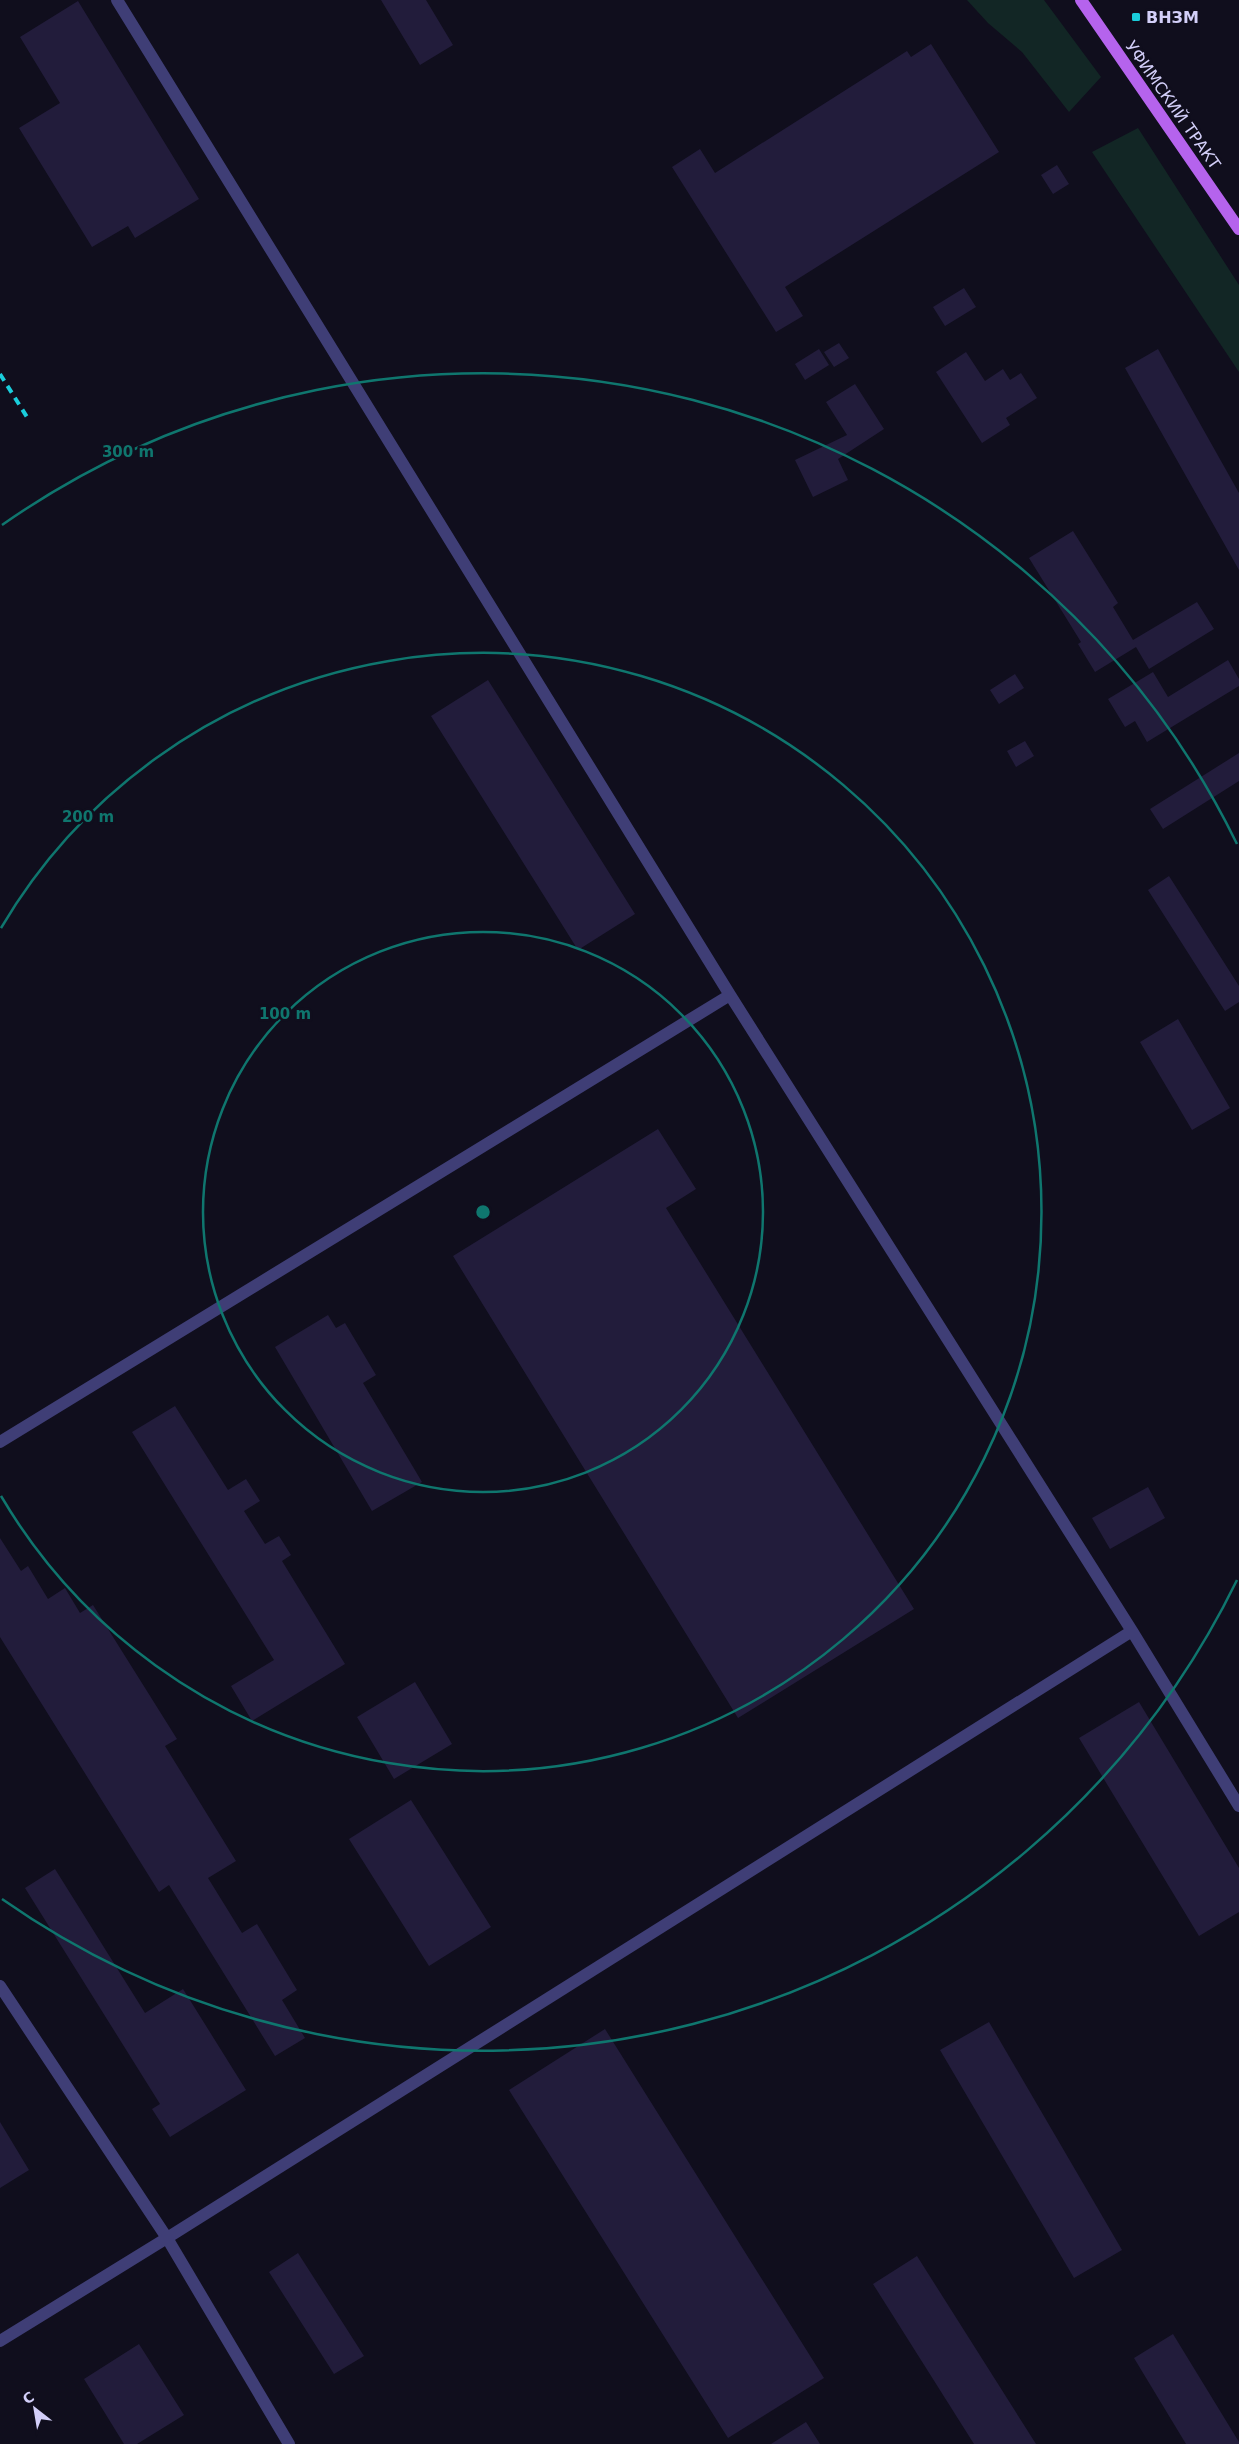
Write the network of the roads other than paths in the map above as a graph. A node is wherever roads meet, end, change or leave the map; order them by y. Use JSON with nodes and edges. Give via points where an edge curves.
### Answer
{"nodes":[{"id":1,"x":117,"y":0,"type":"edge"},
{"id":2,"x":1081,"y":0,"type":"edge"},
{"id":3,"x":1239,"y":229,"type":"edge"},
{"id":4,"x":730,"y":995,"type":"junction"},
{"id":5,"x":0,"y":1442,"type":"edge"},
{"id":6,"x":1132,"y":1631,"type":"junction"},
{"id":7,"x":1239,"y":1806,"type":"edge"},
{"id":8,"x":0,"y":1986,"type":"edge"},
{"id":9,"x":167,"y":2238,"type":"junction"},
{"id":10,"x":0,"y":2341,"type":"edge"},
{"id":11,"x":289,"y":2444,"type":"edge"}],
"edges":[{"from":1,"to":4,"type":"lane"},
{"from":2,"to":3,"type":"main road","name":"УФИМСКИЙ ТРАКТ"},
{"from":4,"to":5,"type":"lane"},
{"from":4,"to":6,"type":"lane"},
{"from":6,"to":7,"type":"lane"},
{"from":6,"to":9,"type":"lane"},
{"from":8,"to":9,"type":"lane"},
{"from":9,"to":10,"type":"lane"},
{"from":9,"to":11,"type":"lane"}]}
